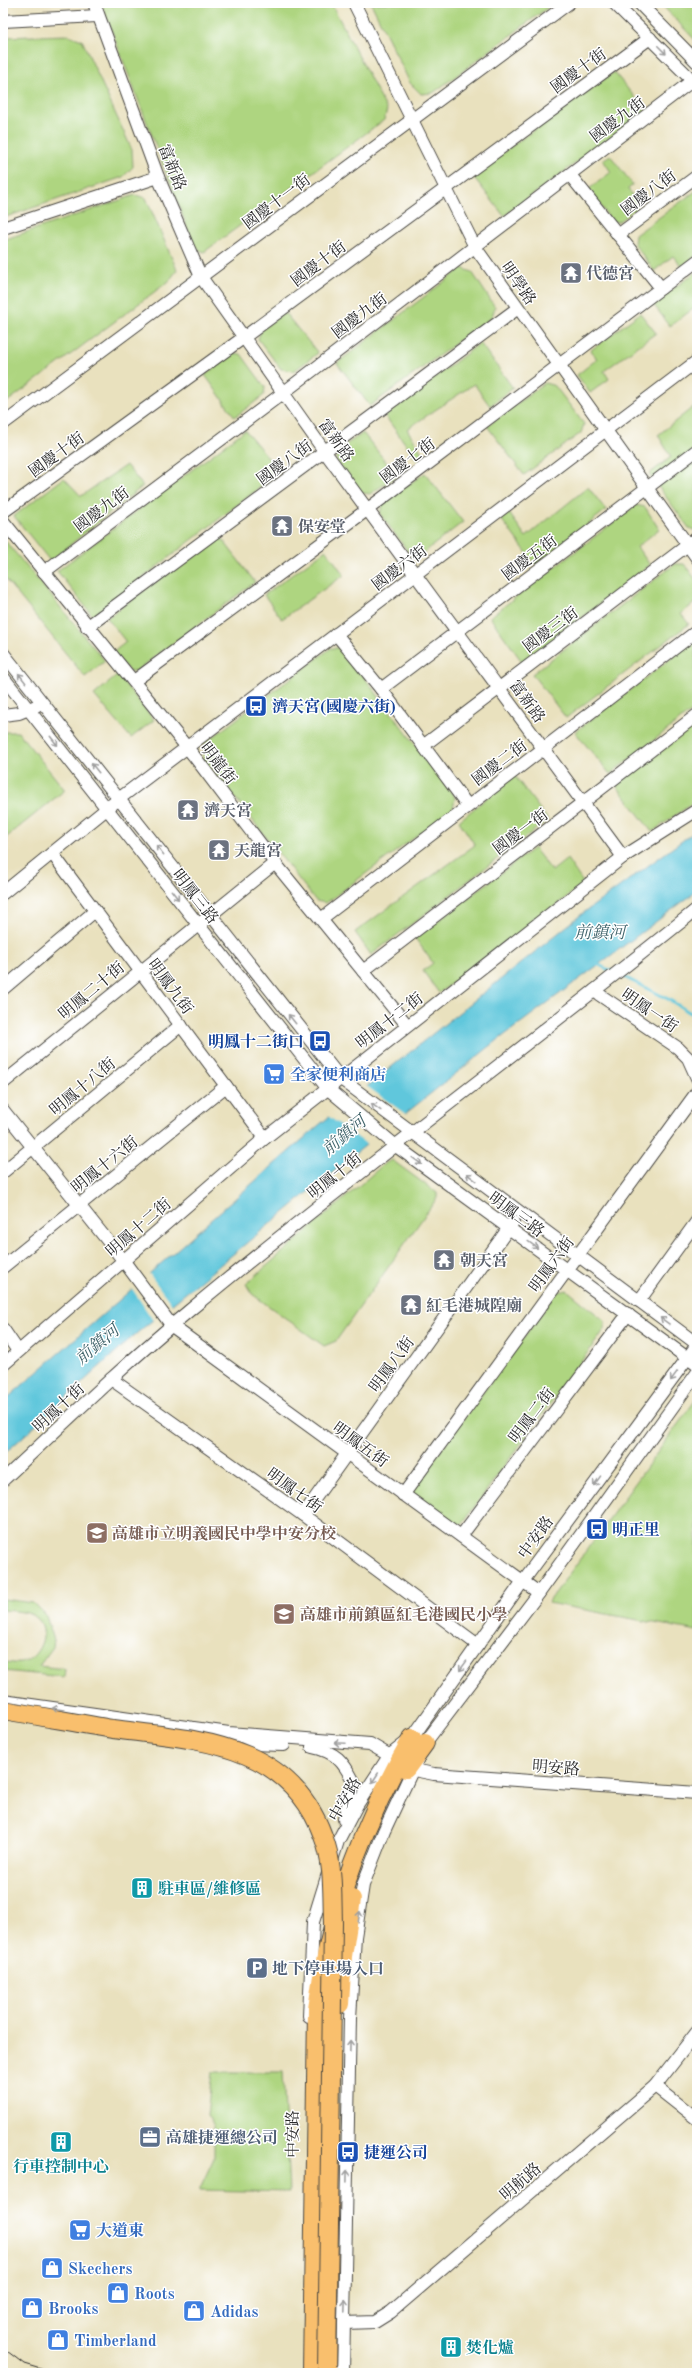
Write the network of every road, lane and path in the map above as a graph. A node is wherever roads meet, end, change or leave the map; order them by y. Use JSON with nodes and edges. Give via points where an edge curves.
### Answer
{"nodes":[{"id":1,"x":94,"y":3,"type":"edge"},
{"id":2,"x":354,"y":3,"type":"edge"},
{"id":3,"x":569,"y":3,"type":"edge"},
{"id":4,"x":614,"y":3,"type":"edge"},
{"id":5,"x":639,"y":3,"type":"edge"},
{"id":6,"x":97,"y":16,"type":"junction"},
{"id":7,"x":3,"y":21,"type":"edge"},
{"id":8,"x":650,"y":38,"type":"junction"},
{"id":9,"x":697,"y":62,"type":"edge"},
{"id":10,"x":696,"y":81,"type":"edge"},
{"id":11,"x":412,"y":120,"type":"junction"},
{"id":12,"x":570,"y":175,"type":"junction"},
{"id":13,"x":697,"y":176,"type":"edge"},
{"id":14,"x":158,"y":177,"type":"junction"},
{"id":15,"x":445,"y":188,"type":"junction"},
{"id":16,"x":3,"y":228,"type":"edge"},
{"id":17,"x":618,"y":235,"type":"junction"},
{"id":18,"x":474,"y":247,"type":"junction"},
{"id":19,"x":697,"y":261,"type":"edge"},
{"id":20,"x":202,"y":277,"type":"junction"},
{"id":21,"x":661,"y":288,"type":"junction"},
{"id":22,"x":518,"y":308,"type":"junction"},
{"id":23,"x":243,"y":338,"type":"junction"},
{"id":24,"x":697,"y":361,"type":"edge"},
{"id":25,"x":558,"y":366,"type":"junction"},
{"id":26,"x":283,"y":393,"type":"junction"},
{"id":27,"x":3,"y":424,"type":"edge"},
{"id":28,"x":605,"y":431,"type":"junction"},
{"id":29,"x":697,"y":450,"type":"edge"},
{"id":30,"x":325,"y":452,"type":"junction"},
{"id":31,"x":646,"y":488,"type":"junction"},
{"id":32,"x":368,"y":509,"type":"junction"},
{"id":33,"x":3,"y":512,"type":"edge"},
{"id":34,"x":3,"y":521,"type":"edge"},
{"id":35,"x":692,"y":541,"type":"edge"},
{"id":36,"x":697,"y":558,"type":"edge"},
{"id":37,"x":44,"y":572,"type":"junction"},
{"id":38,"x":416,"y":574,"type":"junction"},
{"id":39,"x":87,"y":627,"type":"junction"},
{"id":40,"x":697,"y":631,"type":"edge"},
{"id":41,"x":457,"y":632,"type":"junction"},
{"id":42,"x":336,"y":634,"type":"junction"},
{"id":43,"x":3,"y":653,"type":"edge"},
{"id":44,"x":3,"y":677,"type":"edge"},
{"id":45,"x":134,"y":681,"type":"junction"},
{"id":46,"x":381,"y":689,"type":"junction"},
{"id":47,"x":499,"y":689,"type":"junction"},
{"id":48,"x":42,"y":703,"type":"junction"},
{"id":49,"x":30,"y":710,"type":"junction"},
{"id":50,"x":3,"y":715,"type":"edge"},
{"id":51,"x":697,"y":715,"type":"edge"},
{"id":52,"x":423,"y":746,"type":"junction"},
{"id":53,"x":187,"y":747,"type":"junction"},
{"id":54,"x":543,"y":748,"type":"junction"},
{"id":55,"x":120,"y":798,"type":"junction"},
{"id":56,"x":583,"y":803,"type":"junction"},
{"id":57,"x":468,"y":806,"type":"junction"},
{"id":58,"x":108,"y":809,"type":"junction"},
{"id":59,"x":697,"y":810,"type":"edge"},
{"id":60,"x":52,"y":853,"type":"junction"},
{"id":61,"x":623,"y":858,"type":"junction"},
{"id":62,"x":275,"y":862,"type":"junction"},
{"id":63,"x":3,"y":893,"type":"edge"},
{"id":64,"x":697,"y":908,"type":"edge"},
{"id":65,"x":96,"y":911,"type":"junction"},
{"id":66,"x":210,"y":914,"type":"junction"},
{"id":67,"x":321,"y":919,"type":"junction"},
{"id":68,"x":198,"y":924,"type":"junction"},
{"id":69,"x":140,"y":970,"type":"junction"},
{"id":70,"x":363,"y":971,"type":"junction"},
{"id":71,"x":3,"y":989,"type":"edge"},
{"id":72,"x":594,"y":991,"type":"junction"},
{"id":73,"x":180,"y":1025,"type":"junction"},
{"id":74,"x":407,"y":1025,"type":"junction"},
{"id":75,"x":697,"y":1078,"type":"edge"},
{"id":76,"x":341,"y":1079,"type":"junction"},
{"id":77,"x":3,"y":1083,"type":"edge"},
{"id":78,"x":226,"y":1086,"type":"junction"},
{"id":79,"x":328,"y":1089,"type":"junction"},
{"id":80,"x":697,"y":1092,"type":"edge"},
{"id":81,"x":3,"y":1110,"type":"edge"},
{"id":82,"x":411,"y":1132,"type":"junction"},
{"id":83,"x":265,"y":1138,"type":"junction"},
{"id":84,"x":396,"y":1146,"type":"junction"},
{"id":85,"x":34,"y":1147,"type":"junction"},
{"id":86,"x":3,"y":1172,"type":"edge"},
{"id":87,"x":79,"y":1204,"type":"junction"},
{"id":88,"x":520,"y":1213,"type":"junction"},
{"id":89,"x":697,"y":1221,"type":"edge"},
{"id":90,"x":509,"y":1228,"type":"junction"},
{"id":91,"x":577,"y":1256,"type":"junction"},
{"id":92,"x":124,"y":1260,"type":"junction"},
{"id":93,"x":3,"y":1267,"type":"edge"},
{"id":94,"x":567,"y":1270,"type":"junction"},
{"id":95,"x":639,"y":1301,"type":"junction"},
{"id":96,"x":628,"y":1314,"type":"junction"},
{"id":97,"x":169,"y":1322,"type":"junction"},
{"id":98,"x":3,"y":1329,"type":"edge"},
{"id":99,"x":697,"y":1344,"type":"edge"},
{"id":100,"x":18,"y":1351,"type":"junction"},
{"id":101,"x":692,"y":1361,"type":"edge"},
{"id":102,"x":3,"y":1365,"type":"edge"},
{"id":103,"x":697,"y":1373,"type":"edge"},
{"id":104,"x":111,"y":1379,"type":"junction"},
{"id":105,"x":347,"y":1454,"type":"junction"},
{"id":106,"x":3,"y":1480,"type":"edge"},
{"id":107,"x":403,"y":1494,"type":"junction"},
{"id":108,"x":303,"y":1515,"type":"junction"},
{"id":109,"x":461,"y":1536,"type":"junction"},
{"id":110,"x":523,"y":1581,"type":"junction"},
{"id":111,"x":539,"y":1593,"type":"junction"},
{"id":112,"x":478,"y":1645,"type":"junction"},
{"id":113,"x":3,"y":1701,"type":"edge"},
{"id":114,"x":3,"y":1710,"type":"edge"},
{"id":115,"x":3,"y":1716,"type":"edge"},
{"id":116,"x":419,"y":1741,"type":"junction"},
{"id":117,"x":402,"y":1764,"type":"junction"},
{"id":118,"x":389,"y":1786,"type":"junction"},
{"id":119,"x":697,"y":1793,"type":"edge"},
{"id":120,"x":338,"y":1841,"type":"junction"},
{"id":121,"x":697,"y":2032,"type":"edge"},
{"id":122,"x":320,"y":2068,"type":"dead end"},
{"id":123,"x":336,"y":2069,"type":"dead end"},
{"id":124,"x":655,"y":2086,"type":"junction"},
{"id":125,"x":697,"y":2119,"type":"edge"},
{"id":126,"x":344,"y":2322,"type":"junction"},
{"id":127,"x":305,"y":2373,"type":"edge"},
{"id":128,"x":312,"y":2373,"type":"edge"},
{"id":129,"x":320,"y":2373,"type":"edge"},
{"id":130,"x":327,"y":2373,"type":"edge"},
{"id":131,"x":330,"y":2373,"type":"edge"},
{"id":132,"x":334,"y":2373,"type":"edge"},
{"id":133,"x":343,"y":2373,"type":"edge"}],
"edges":[{"from":1,"to":6,"type":"street","name":"富新路"},
{"from":2,"to":11,"type":"street","name":"明學路"},
{"from":3,"to":11,"type":"street","name":"國慶十一街"},
{"from":4,"to":8,"type":"street"},
{"from":5,"to":9,"type":"street"},
{"from":6,"to":7,"type":"street"},
{"from":6,"to":14,"type":"street","name":"富新路"},
{"from":8,"to":10,"type":"street","one_way":true},
{"from":8,"to":15,"type":"street","name":"國慶十街"},
{"from":10,"to":12,"type":"street","name":"國慶九街"},
{"from":11,"to":15,"type":"street","name":"明學路"},
{"from":11,"to":20,"type":"street","name":"國慶十一街"},
{"from":12,"to":17,"type":"street"},
{"from":12,"to":18,"type":"street","name":"國慶九街"},
{"from":13,"to":17,"type":"street","name":"國慶八街"},
{"from":14,"to":16,"type":"street"},
{"from":14,"to":20,"type":"street","name":"富新路"},
{"from":15,"to":18,"type":"street","name":"明學路"},
{"from":15,"to":23,"type":"street","name":"國慶十街"},
{"from":17,"to":21,"type":"street"},
{"from":18,"to":22,"type":"street","name":"明學路"},
{"from":18,"to":26,"type":"street","name":"國慶九街"},
{"from":19,"to":21,"type":"street","name":"國慶七街"},
{"from":20,"to":23,"type":"street","name":"富新路"},
{"from":20,"to":27,"type":"street","name":"國慶十一街"},
{"from":21,"to":25,"type":"street","name":"國慶七街"},
{"from":22,"to":25,"type":"street","name":"明學路"},
{"from":22,"to":30,"type":"street","name":"國慶八街"},
{"from":23,"to":26,"type":"street","name":"富新路"},
{"from":23,"to":33,"type":"street","name":"國慶十街"},
{"from":24,"to":28,"type":"street","name":"國慶六街"},
{"from":25,"to":28,"type":"street","name":"明學路"},
{"from":25,"to":32,"type":"street","name":"國慶七街"},
{"from":26,"to":30,"type":"street","name":"富新路"},
{"from":26,"to":37,"type":"street","name":"國慶九街"},
{"from":28,"to":31,"type":"street","name":"明學路"},
{"from":28,"to":38,"type":"street","name":"國慶六街"},
{"from":29,"to":31,"type":"street","name":"國慶五街"},
{"from":30,"to":32,"type":"street","name":"富新路"},
{"from":30,"to":39,"type":"street","name":"國慶八街"},
{"from":31,"to":35,"type":"street","name":"明學路"},
{"from":31,"to":41,"type":"street","name":"國慶五街"},
{"from":32,"to":38,"type":"street","name":"富新路"},
{"from":32,"to":45,"type":"street","name":"國慶七街"},
{"from":34,"to":37,"type":"street","name":"明龍街"},
{"from":35,"to":36,"type":"street","name":"明學路"},
{"from":35,"to":47,"type":"street","name":"國慶三街"},
{"from":37,"to":39,"type":"street","name":"明龍街"},
{"from":38,"to":41,"type":"street","name":"富新路"},
{"from":38,"to":42,"type":"street","name":"國慶六街"},
{"from":39,"to":45,"type":"street","name":"明龍街"},
{"from":40,"to":54,"type":"street","name":"國慶二街"},
{"from":41,"to":46,"type":"street","name":"國慶五街"},
{"from":41,"to":47,"type":"street","name":"富新路"},
{"from":42,"to":46,"type":"street"},
{"from":42,"to":53,"type":"street","name":"國慶六街"},
{"from":48,"to":43,"type":"street","name":"明鳳三路","one_way":true},
{"from":44,"to":49,"type":"street","name":"明鳳三路"},
{"from":45,"to":53,"type":"street","name":"明龍街"},
{"from":46,"to":52,"type":"street"},
{"from":47,"to":52,"type":"street","name":"國慶三街"},
{"from":47,"to":54,"type":"street","name":"富新路"},
{"from":48,"to":49,"type":"street"},
{"from":55,"to":48,"type":"street","name":"明鳳三路","one_way":true},
{"from":49,"to":50,"type":"street"},
{"from":49,"to":58,"type":"street","name":"明鳳三路","one_way":true},
{"from":51,"to":56,"type":"street","name":"國慶一街"},
{"from":52,"to":57,"type":"street"},
{"from":53,"to":55,"type":"street","name":"國慶六街"},
{"from":53,"to":62,"type":"street","name":"明龍街"},
{"from":54,"to":56,"type":"street","name":"富新路"},
{"from":54,"to":57,"type":"street","name":"國慶二街"},
{"from":55,"to":58,"type":"street","name":"國慶六街"},
{"from":66,"to":55,"type":"street","name":"明鳳三路","one_way":true},
{"from":56,"to":61,"type":"street","name":"富新路"},
{"from":56,"to":70,"type":"street","name":"國慶一街"},
{"from":57,"to":67,"type":"street","name":"國慶二街"},
{"from":58,"to":60,"type":"street","name":"國慶六街"},
{"from":58,"to":68,"type":"street","name":"明鳳三路","one_way":true},
{"from":59,"to":61,"type":"street","name":"明鳳十二街"},
{"from":60,"to":63,"type":"street","name":"國慶六街"},
{"from":60,"to":65,"type":"street","name":"明鳳九街"},
{"from":61,"to":74,"type":"street","name":"明鳳十二街"},
{"from":62,"to":66,"type":"street","name":"明鳳二十街"},
{"from":62,"to":67,"type":"street","name":"明龍街"},
{"from":64,"to":72,"type":"street","name":"明鳳十街"},
{"from":65,"to":69,"type":"street","name":"明鳳九街"},
{"from":65,"to":71,"type":"street"},
{"from":66,"to":68,"type":"street","name":"明鳳二十街"},
{"from":76,"to":66,"type":"street","name":"明鳳三路","one_way":true},
{"from":67,"to":70,"type":"street","name":"明龍街"},
{"from":68,"to":69,"type":"street","name":"明鳳二十街"},
{"from":68,"to":79,"type":"street","name":"明鳳三路"},
{"from":69,"to":73,"type":"street","name":"明鳳九街"},
{"from":69,"to":77,"type":"street","name":"明鳳二十街"},
{"from":70,"to":74,"type":"street","name":"明龍街"},
{"from":72,"to":75,"type":"street","name":"明鳳一街","via":[[678,1048],[688,1058]]},
{"from":72,"to":82,"type":"street","name":"明鳳十街"},
{"from":73,"to":78,"type":"street","name":"明鳳九街"},
{"from":73,"to":85,"type":"street","name":"明鳳十八街"},
{"from":74,"to":76,"type":"street","name":"明鳳十二街"},
{"from":76,"to":79,"type":"street","name":"明鳳十二街"},
{"from":82,"to":76,"type":"street","name":"明鳳三路","one_way":true},
{"from":78,"to":83,"type":"street","name":"明鳳九街"},
{"from":78,"to":87,"type":"street","name":"明鳳十六街"},
{"from":79,"to":83,"type":"street","name":"明鳳十二街"},
{"from":79,"to":84,"type":"street","name":"明鳳三路"},
{"from":80,"to":91,"type":"street","name":"明鳳六街"},
{"from":81,"to":85,"type":"street","name":"明鳳五街"},
{"from":82,"to":84,"type":"street","name":"明鳳十街"},
{"from":88,"to":82,"type":"street","name":"明鳳三路","one_way":true},
{"from":83,"to":92,"type":"street","name":"明鳳十二街"},
{"from":84,"to":90,"type":"street","name":"明鳳三路","one_way":true},
{"from":84,"to":97,"type":"street","name":"明鳳十街"},
{"from":85,"to":86,"type":"street","name":"明鳳十八街"},
{"from":85,"to":87,"type":"street","name":"明鳳五街"},
{"from":87,"to":92,"type":"street","name":"明鳳五街"},
{"from":87,"to":93,"type":"street","name":"明鳳十六街"},
{"from":88,"to":90,"type":"street","name":"明鳳八街"},
{"from":88,"to":91,"type":"street","name":"明鳳三路"},
{"from":89,"to":95,"type":"street"},
{"from":90,"to":94,"type":"street","name":"明鳳三路","one_way":true},
{"from":90,"to":105,"type":"street","name":"明鳳八街"},
{"from":91,"to":94,"type":"street","name":"明鳳六街"},
{"from":91,"to":95,"type":"street","name":"明鳳三路"},
{"from":92,"to":97,"type":"street","name":"明鳳五街"},
{"from":92,"to":100,"type":"street","name":"明鳳十二街"},
{"from":94,"to":96,"type":"street","name":"明鳳三路"},
{"from":94,"to":107,"type":"street","name":"明鳳六街"},
{"from":99,"to":95,"type":"street","name":"明鳳三路","one_way":true},
{"from":96,"to":101,"type":"street","name":"明鳳三路"},
{"from":96,"to":109,"type":"street","name":"明鳳二街"},
{"from":97,"to":104,"type":"street","name":"明鳳十街"},
{"from":97,"to":105,"type":"street","name":"明鳳五街"},
{"from":98,"to":100,"type":"street"},
{"from":99,"to":101,"type":"street","name":"中安路"},
{"from":100,"to":102,"type":"street","name":"明鳳十二街"},
{"from":101,"to":110,"type":"street","name":"中安路","one_way":true},
{"from":103,"to":111,"type":"street"},
{"from":104,"to":106,"type":"street","name":"明鳳十街"},
{"from":104,"to":108,"type":"street","name":"明鳳七街"},
{"from":105,"to":107,"type":"street","name":"明鳳五街"},
{"from":105,"to":108,"type":"street","name":"明鳳八街"},
{"from":107,"to":109,"type":"street","name":"明鳳五街"},
{"from":108,"to":112,"type":"street","name":"明鳳七街"},
{"from":109,"to":110,"type":"street","name":"明鳳五街"},
{"from":110,"to":111,"type":"street","name":"明鳳五街"},
{"from":110,"to":112,"type":"street","name":"中安路"},
{"from":111,"to":116,"type":"street"},
{"from":112,"to":116,"type":"street","name":"中安路","one_way":true},
{"from":117,"to":113,"type":"street","one_way":true,"via":[[370,1744],[229,1733]]},
{"from":114,"to":130,"type":"highway","bridge":true,"via":[[210,1742],[236,1750],[284,1779],[299,1795],[318,1825],[329,1858],[332,1923]]},
{"from":115,"to":120,"type":"street","via":[[158,1728],[248,1744],[308,1746],[328,1750],[344,1763],[354,1782]]},
{"from":115,"to":129,"type":"highway","via":[[166,1743],[224,1756],[252,1768],[278,1786],[291,1800],[313,1834],[320,1859],[325,1922]]},
{"from":116,"to":117,"type":"highway"},
{"from":117,"to":118,"type":"highway"},
{"from":117,"to":119,"type":"street","name":"明安路","via":[[434,1774]]},
{"from":117,"to":120,"type":"street","name":"中安路","one_way":true,"via":[[357,1805]]},
{"from":126,"to":117,"type":"street","one_way":true,"via":[[350,2018],[355,1937],[364,1885],[384,1831]]},
{"from":118,"to":128,"type":"highway","bridge":true,"via":[[354,1862],[329,1936],[317,2009]]},
{"from":118,"to":132,"type":"highway","via":[[358,1876],[342,1956]]},
{"from":120,"to":127,"type":"street","name":"中安路","via":[[313,1922],[308,2067]]},
{"from":121,"to":124,"type":"street","name":"明航路"},
{"from":122,"to":128,"type":"street","name":"中安路","via":[[317,2286]]},
{"from":123,"to":131,"type":"street"},
{"from":124,"to":125,"type":"street"},
{"from":124,"to":126,"type":"street","name":"明航路","via":[[384,2318],[375,2322]]},
{"from":126,"to":133,"type":"street"}]}
